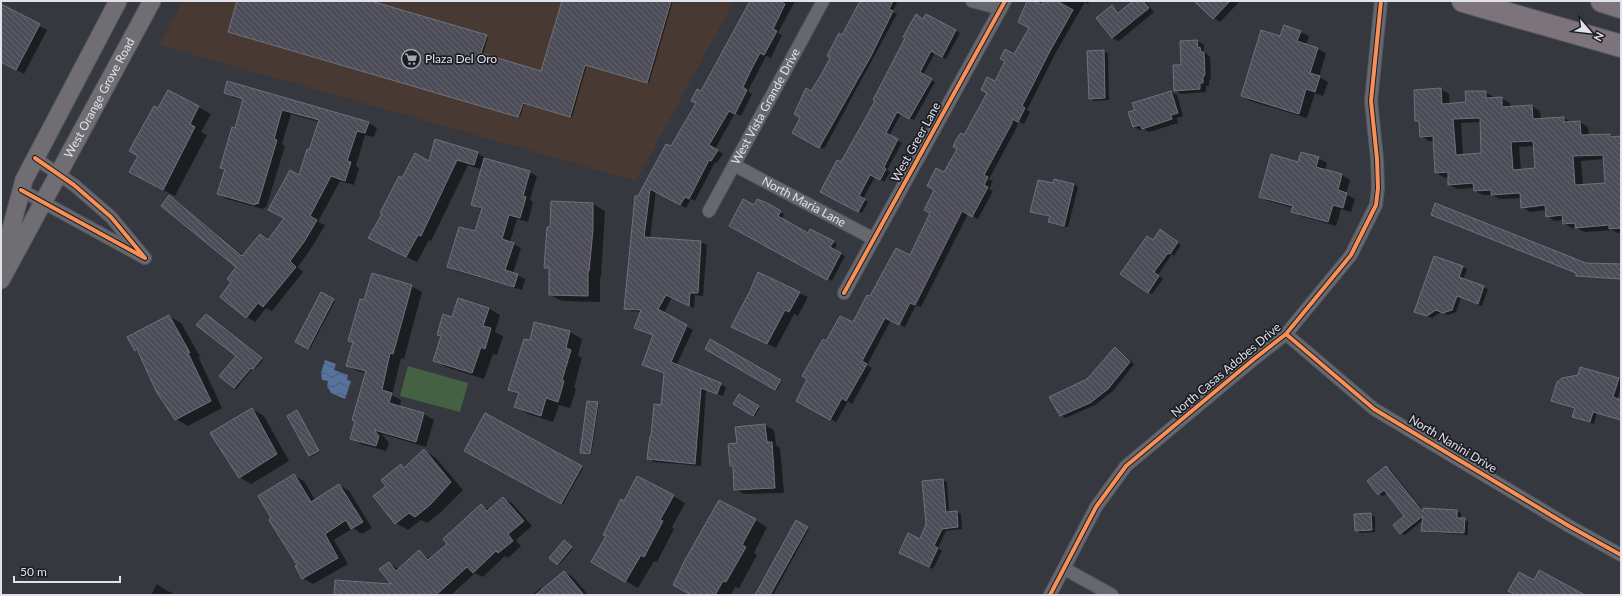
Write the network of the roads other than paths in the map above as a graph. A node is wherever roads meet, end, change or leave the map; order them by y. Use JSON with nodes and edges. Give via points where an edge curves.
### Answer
{"nodes":[{"id":1,"x":118,"y":1,"type":"edge"},
{"id":2,"x":152,"y":1,"type":"edge"},
{"id":3,"x":823,"y":1,"type":"edge"},
{"id":4,"x":972,"y":1,"type":"edge"},
{"id":5,"x":1381,"y":1,"type":"edge"},
{"id":6,"x":1463,"y":1,"type":"edge"},
{"id":7,"x":1602,"y":1,"type":"edge"},
{"id":8,"x":1003,"y":5,"type":"edge"},
{"id":9,"x":1621,"y":7,"type":"edge"},
{"id":10,"x":1621,"y":46,"type":"edge"},
{"id":11,"x":35,"y":158,"type":"junction"},
{"id":12,"x":734,"y":164,"type":"junction"},
{"id":13,"x":59,"y":174,"type":"junction"},
{"id":14,"x":21,"y":190,"type":"junction"},
{"id":15,"x":44,"y":202,"type":"junction"},
{"id":16,"x":709,"y":211,"type":"dead end"},
{"id":17,"x":874,"y":238,"type":"junction"},
{"id":18,"x":1,"y":266,"type":"edge"},
{"id":19,"x":1,"y":280,"type":"edge"},
{"id":20,"x":844,"y":293,"type":"dead end"},
{"id":21,"x":1286,"y":334,"type":"junction"},
{"id":22,"x":1621,"y":555,"type":"edge"},
{"id":23,"x":1065,"y":569,"type":"junction"},
{"id":24,"x":1050,"y":595,"type":"edge"},
{"id":25,"x":1112,"y":595,"type":"edge"}],
"edges":[{"from":1,"to":11,"type":"main road"},
{"from":2,"to":13,"type":"main road","name":"West Orange Grove Road"},
{"from":3,"to":12,"type":"street","name":"West Vista Grande Drive"},
{"from":4,"to":8,"type":"street"},
{"from":5,"to":21,"type":"street","name":"North Casas Adobes Drive","via":[[1371,101],[1377,159],[1376,205],[1351,255]]},
{"from":6,"to":10,"type":"highway"},
{"from":7,"to":9,"type":"highway"},
{"from":8,"to":17,"type":"street","name":"West Greer Lane"},
{"from":11,"to":13,"type":"street"},
{"from":11,"to":14,"type":"main road"},
{"from":12,"to":16,"type":"street","name":"West Vista Grande Drive"},
{"from":12,"to":17,"type":"street","name":"North Maria Lane"},
{"from":13,"to":15,"type":"main road","name":"West Orange Grove Road"},
{"from":13,"to":15,"type":"street","via":[[111,217],[145,258]]},
{"from":14,"to":15,"type":"street"},
{"from":14,"to":18,"type":"main road"},
{"from":15,"to":19,"type":"main road","name":"West Orange Grove Road"},
{"from":17,"to":20,"type":"street","name":"West Greer Lane"},
{"from":21,"to":22,"type":"street","name":"North Nanini Drive","via":[[1374,409]]},
{"from":21,"to":23,"type":"street","name":"North Casas Adobes Drive","via":[[1126,466],[1096,507]]},
{"from":23,"to":24,"type":"street","name":"North Casas Adobes Drive"},
{"from":23,"to":25,"type":"street"}]}
